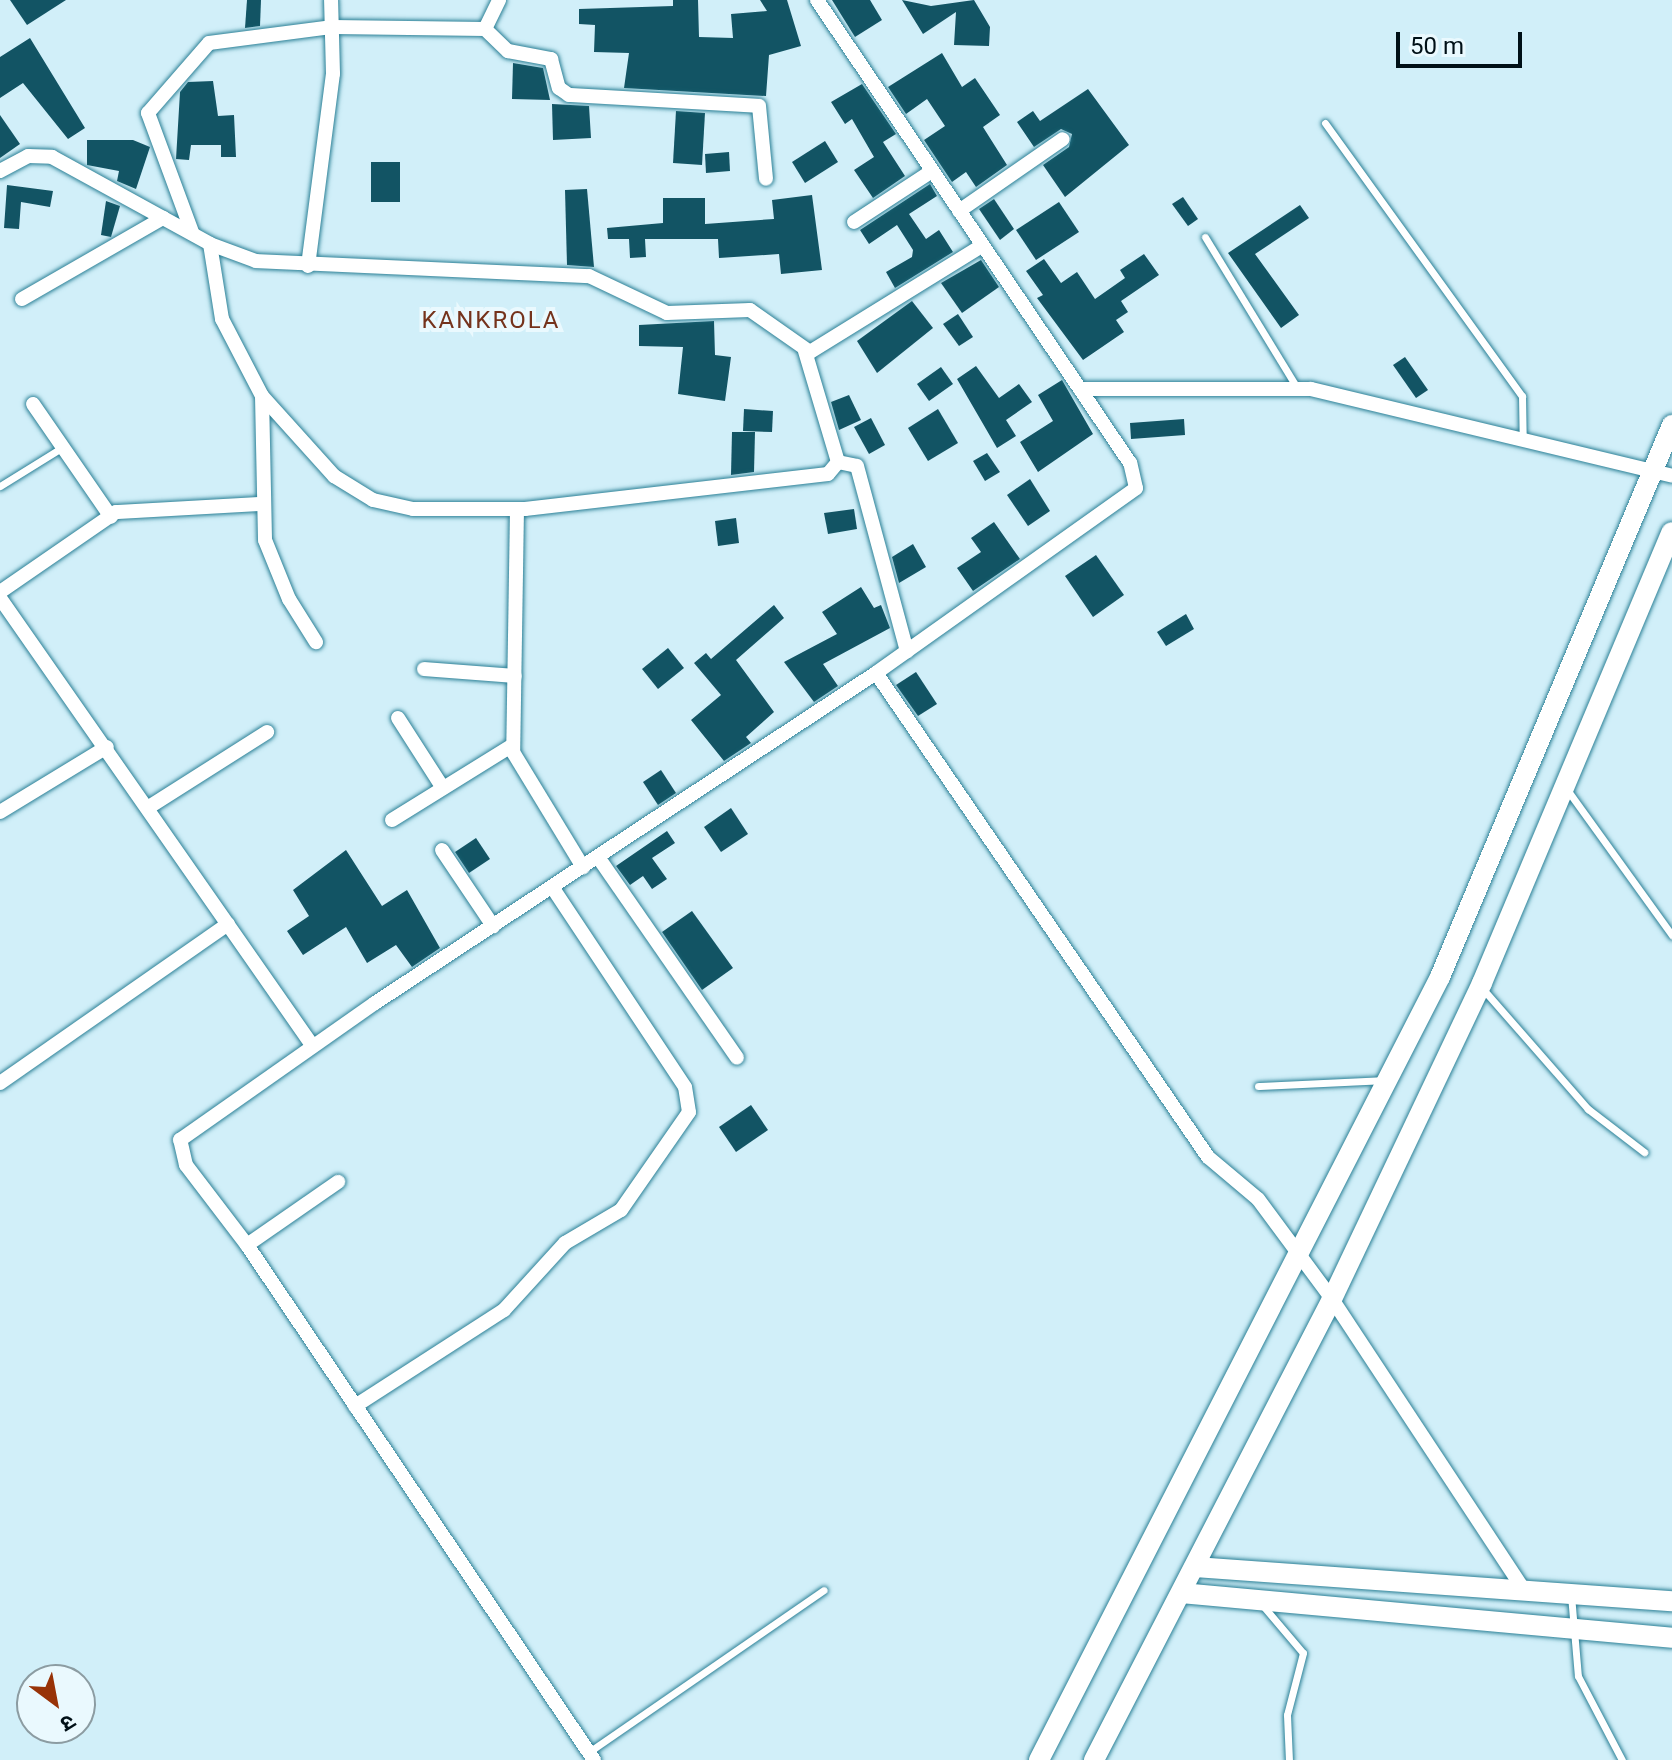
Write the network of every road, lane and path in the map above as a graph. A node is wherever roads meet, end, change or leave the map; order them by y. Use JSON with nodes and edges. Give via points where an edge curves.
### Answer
{"nodes":[{"id":1,"x":331,"y":0,"type":"edge"},
{"id":2,"x":499,"y":0,"type":"edge"},
{"id":3,"x":817,"y":0,"type":"edge"},
{"id":4,"x":333,"y":27,"type":"junction"},
{"id":5,"x":485,"y":29,"type":"junction"},
{"id":6,"x":1325,"y":123,"type":"dead end"},
{"id":7,"x":1063,"y":139,"type":"dead end"},
{"id":8,"x":0,"y":171,"type":"edge"},
{"id":9,"x":932,"y":171,"type":"junction"},
{"id":10,"x":766,"y":179,"type":"dead end"},
{"id":11,"x":959,"y":211,"type":"junction"},
{"id":12,"x":163,"y":218,"type":"junction"},
{"id":13,"x":854,"y":222,"type":"dead end"},
{"id":14,"x":192,"y":232,"type":"junction"},
{"id":15,"x":1205,"y":237,"type":"dead end"},
{"id":16,"x":210,"y":244,"type":"junction"},
{"id":17,"x":983,"y":245,"type":"junction"},
{"id":18,"x":308,"y":266,"type":"junction"},
{"id":19,"x":22,"y":299,"type":"dead end"},
{"id":20,"x":805,"y":351,"type":"junction"},
{"id":21,"x":1297,"y":388,"type":"junction"},
{"id":22,"x":1080,"y":389,"type":"junction"},
{"id":23,"x":262,"y":396,"type":"junction"},
{"id":24,"x":33,"y":404,"type":"dead end"},
{"id":25,"x":1672,"y":425,"type":"edge"},
{"id":26,"x":1523,"y":435,"type":"junction"},
{"id":27,"x":63,"y":447,"type":"junction"},
{"id":28,"x":838,"y":462,"type":"junction"},
{"id":29,"x":1663,"y":474,"type":"edge"},
{"id":30,"x":0,"y":486,"type":"edge"},
{"id":31,"x":261,"y":504,"type":"junction"},
{"id":32,"x":517,"y":509,"type":"junction"},
{"id":33,"x":111,"y":517,"type":"junction"},
{"id":34,"x":1672,"y":532,"type":"edge"},
{"id":35,"x":0,"y":595,"type":"edge"},
{"id":36,"x":316,"y":642,"type":"dead end"},
{"id":37,"x":907,"y":651,"type":"junction"},
{"id":38,"x":424,"y":669,"type":"dead end"},
{"id":39,"x":876,"y":673,"type":"junction"},
{"id":40,"x":515,"y":676,"type":"junction"},
{"id":41,"x":398,"y":718,"type":"dead end"},
{"id":42,"x":267,"y":732,"type":"dead end"},
{"id":43,"x":513,"y":745,"type":"junction"},
{"id":44,"x":107,"y":747,"type":"junction"},
{"id":45,"x":443,"y":788,"type":"junction"},
{"id":46,"x":1567,"y":789,"type":"junction"},
{"id":47,"x":149,"y":807,"type":"junction"},
{"id":48,"x":0,"y":812,"type":"edge"},
{"id":49,"x":392,"y":820,"type":"dead end"},
{"id":50,"x":442,"y":850,"type":"dead end"},
{"id":51,"x":598,"y":857,"type":"junction"},
{"id":52,"x":583,"y":867,"type":"junction"},
{"id":53,"x":552,"y":887,"type":"junction"},
{"id":54,"x":228,"y":924,"type":"junction"},
{"id":55,"x":493,"y":926,"type":"junction"},
{"id":56,"x":1672,"y":935,"type":"edge"},
{"id":57,"x":1480,"y":986,"type":"junction"},
{"id":58,"x":312,"y":1045,"type":"junction"},
{"id":59,"x":737,"y":1058,"type":"dead end"},
{"id":60,"x":1388,"y":1079,"type":"junction"},
{"id":61,"x":0,"y":1083,"type":"edge"},
{"id":62,"x":1258,"y":1086,"type":"dead end"},
{"id":63,"x":1644,"y":1152,"type":"dead end"},
{"id":64,"x":338,"y":1182,"type":"dead end"},
{"id":65,"x":247,"y":1245,"type":"junction"},
{"id":66,"x":1300,"y":1258,"type":"junction"},
{"id":67,"x":1332,"y":1299,"type":"junction"},
{"id":68,"x":355,"y":1406,"type":"junction"},
{"id":69,"x":1195,"y":1567,"type":"junction"},
{"id":70,"x":1445,"y":1586,"type":"junction"},
{"id":71,"x":824,"y":1590,"type":"dead end"},
{"id":72,"x":1524,"y":1590,"type":"junction"},
{"id":73,"x":1181,"y":1593,"type":"junction"},
{"id":74,"x":1571,"y":1595,"type":"junction"},
{"id":75,"x":1672,"y":1601,"type":"edge"},
{"id":76,"x":1260,"y":1602,"type":"junction"},
{"id":77,"x":1438,"y":1617,"type":"junction"},
{"id":78,"x":1570,"y":1629,"type":"junction"},
{"id":79,"x":1672,"y":1638,"type":"edge"},
{"id":80,"x":592,"y":1756,"type":"edge"},
{"id":81,"x":1039,"y":1760,"type":"edge"},
{"id":82,"x":1094,"y":1760,"type":"edge"},
{"id":83,"x":1289,"y":1760,"type":"edge"},
{"id":84,"x":1622,"y":1760,"type":"edge"}],
"edges":[{"from":1,"to":4,"type":"street"},
{"from":2,"to":5,"type":"street"},
{"from":3,"to":9,"type":"street"},
{"from":4,"to":5,"type":"street"},
{"from":4,"to":14,"type":"street","via":[[221,38],[151,103],[149,121],[172,165]]},
{"from":4,"to":18,"type":"street","via":[[323,167]]},
{"from":5,"to":10,"type":"street","via":[[508,51],[551,59],[559,88],[569,95],[759,106]]},
{"from":6,"to":26,"type":"lane","via":[[1522,396]]},
{"from":7,"to":11,"type":"street"},
{"from":8,"to":12,"type":"street","via":[[28,156],[52,157]]},
{"from":9,"to":11,"type":"street"},
{"from":9,"to":13,"type":"street"},
{"from":11,"to":17,"type":"street"},
{"from":12,"to":14,"type":"street"},
{"from":12,"to":19,"type":"street"},
{"from":14,"to":16,"type":"street"},
{"from":15,"to":21,"type":"lane"},
{"from":16,"to":18,"type":"street","via":[[256,261]]},
{"from":16,"to":23,"type":"street","via":[[222,319]]},
{"from":17,"to":20,"type":"street","via":[[852,330]]},
{"from":17,"to":22,"type":"street"},
{"from":18,"to":20,"type":"street","via":[[589,276],[667,313],[750,310]]},
{"from":20,"to":28,"type":"street"},
{"from":21,"to":22,"type":"street"},
{"from":21,"to":26,"type":"street"},
{"from":22,"to":37,"type":"street","via":[[1130,463],[1136,488]]},
{"from":23,"to":31,"type":"street"},
{"from":23,"to":32,"type":"street","via":[[334,476],[373,500],[413,509]]},
{"from":24,"to":27,"type":"street"},
{"from":25,"to":29,"type":"street"},
{"from":26,"to":29,"type":"street"},
{"from":27,"to":30,"type":"lane"},
{"from":27,"to":33,"type":"street"},
{"from":28,"to":32,"type":"street","via":[[818,476]]},
{"from":28,"to":37,"type":"street","via":[[857,466]]},
{"from":29,"to":60,"type":"street","via":[[1440,977]]},
{"from":31,"to":33,"type":"street","via":[[128,511]]},
{"from":31,"to":36,"type":"street","via":[[272,563]]},
{"from":32,"to":40,"type":"street"},
{"from":33,"to":35,"type":"street"},
{"from":34,"to":46,"type":"street"},
{"from":35,"to":44,"type":"street"},
{"from":37,"to":39,"type":"street"},
{"from":38,"to":40,"type":"street"},
{"from":39,"to":51,"type":"street"},
{"from":39,"to":66,"type":"street","via":[[1208,1157],[1241,1180]]},
{"from":40,"to":43,"type":"street"},
{"from":41,"to":45,"type":"street"},
{"from":42,"to":47,"type":"street"},
{"from":43,"to":45,"type":"street"},
{"from":43,"to":52,"type":"street"},
{"from":44,"to":47,"type":"street"},
{"from":44,"to":48,"type":"street"},
{"from":45,"to":49,"type":"street"},
{"from":46,"to":56,"type":"lane"},
{"from":46,"to":57,"type":"street"},
{"from":47,"to":54,"type":"street"},
{"from":50,"to":55,"type":"street"},
{"from":51,"to":52,"type":"street"},
{"from":51,"to":59,"type":"street"},
{"from":52,"to":53,"type":"street"},
{"from":53,"to":55,"type":"street"},
{"from":53,"to":68,"type":"street","via":[[685,1087],[689,1112],[621,1210],[565,1243],[504,1310]]},
{"from":54,"to":58,"type":"street"},
{"from":54,"to":61,"type":"street"},
{"from":55,"to":58,"type":"street"},
{"from":57,"to":63,"type":"lane","via":[[1583,1104]]},
{"from":57,"to":67,"type":"street"},
{"from":58,"to":65,"type":"street","via":[[180,1140],[186,1165]]},
{"from":60,"to":62,"type":"lane"},
{"from":60,"to":66,"type":"street"},
{"from":64,"to":65,"type":"street"},
{"from":65,"to":68,"type":"street"},
{"from":66,"to":67,"type":"street"},
{"from":66,"to":81,"type":"street"},
{"from":67,"to":69,"type":"street"},
{"from":67,"to":72,"type":"street"},
{"from":68,"to":80,"type":"street"},
{"from":69,"to":70,"type":"street"},
{"from":69,"to":73,"type":"street"},
{"from":70,"to":72,"type":"street"},
{"from":70,"to":77,"type":"street"},
{"from":71,"to":80,"type":"lane"},
{"from":72,"to":74,"type":"street"},
{"from":73,"to":76,"type":"street"},
{"from":73,"to":82,"type":"street"},
{"from":74,"to":75,"type":"street"},
{"from":74,"to":78,"type":"lane"},
{"from":76,"to":77,"type":"street"},
{"from":76,"to":83,"type":"lane","via":[[1303,1653],[1287,1715]]},
{"from":77,"to":78,"type":"street"},
{"from":78,"to":79,"type":"street"},
{"from":78,"to":84,"type":"lane","via":[[1578,1676]]}]}
